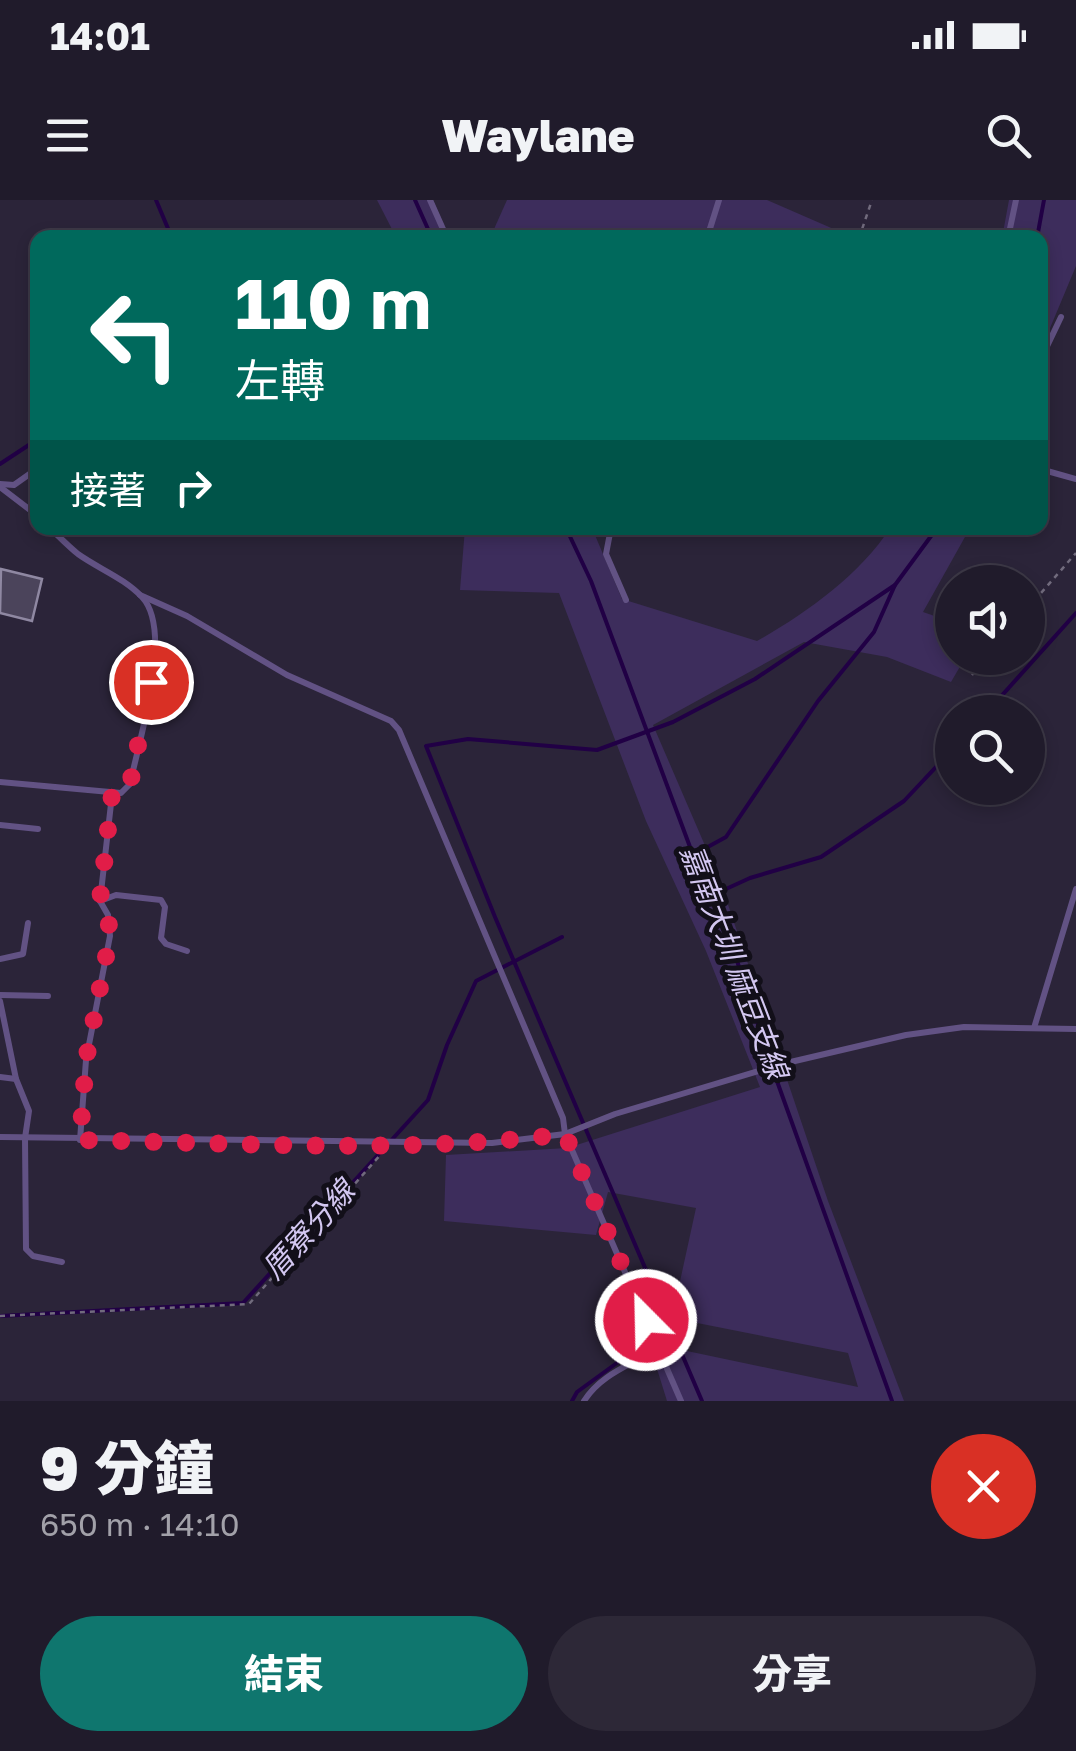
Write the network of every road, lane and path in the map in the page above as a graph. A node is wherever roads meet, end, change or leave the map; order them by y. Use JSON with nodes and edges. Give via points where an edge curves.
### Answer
{"nodes":[{"id":1,"x":430,"y":200,"type":"edge"},
{"id":2,"x":719,"y":200,"type":"edge"},
{"id":3,"x":872,"y":200,"type":"edge"},
{"id":4,"x":1016,"y":200,"type":"edge"},
{"id":5,"x":443,"y":230,"type":"edge"},
{"id":6,"x":710,"y":230,"type":"edge"},
{"id":7,"x":863,"y":230,"type":"edge"},
{"id":8,"x":1010,"y":230,"type":"edge"},
{"id":9,"x":1061,"y":317,"type":"dead end"},
{"id":10,"x":1048,"y":344,"type":"edge"},
{"id":11,"x":1048,"y":470,"type":"edge"},
{"id":12,"x":30,"y":474,"type":"edge"},
{"id":13,"x":1076,"y":479,"type":"edge"},
{"id":14,"x":0,"y":486,"type":"edge"},
{"id":15,"x":30,"y":510,"type":"edge"},
{"id":16,"x":58,"y":535,"type":"edge"},
{"id":17,"x":610,"y":535,"type":"edge"},
{"id":18,"x":1076,"y":553,"type":"edge"},
{"id":19,"x":1045,"y":589,"type":"edge"},
{"id":20,"x":140,"y":595,"type":"junction"},
{"id":21,"x":626,"y":600,"type":"dead end"},
{"id":22,"x":0,"y":782,"type":"edge"},
{"id":23,"x":112,"y":794,"type":"junction"},
{"id":24,"x":0,"y":825,"type":"edge"},
{"id":25,"x":38,"y":829,"type":"dead end"},
{"id":26,"x":1076,"y":890,"type":"edge"},
{"id":27,"x":100,"y":900,"type":"junction"},
{"id":28,"x":28,"y":923,"type":"dead end"},
{"id":29,"x":187,"y":951,"type":"dead end"},
{"id":30,"x":0,"y":959,"type":"edge"},
{"id":31,"x":48,"y":996,"type":"dead end"},
{"id":32,"x":0,"y":998,"type":"edge"},
{"id":33,"x":1034,"y":1028,"type":"junction"},
{"id":34,"x":1076,"y":1029,"type":"edge"},
{"id":35,"x":0,"y":1077,"type":"edge"},
{"id":36,"x":16,"y":1079,"type":"junction"},
{"id":37,"x":565,"y":1134,"type":"junction"},
{"id":38,"x":0,"y":1138,"type":"edge"},
{"id":39,"x":25,"y":1138,"type":"junction"},
{"id":40,"x":80,"y":1140,"type":"junction"},
{"id":41,"x":390,"y":1144,"type":"junction"},
{"id":42,"x":62,"y":1262,"type":"dead end"},
{"id":43,"x":0,"y":1316,"type":"edge"},
{"id":44,"x":658,"y":1348,"type":"junction"},
{"id":45,"x":584,"y":1401,"type":"edge"},
{"id":46,"x":681,"y":1401,"type":"edge"}],
"edges":[{"from":1,"to":5,"type":"lane"},
{"from":2,"to":6,"type":"lane"},
{"from":3,"to":7,"type":"path"},
{"from":4,"to":8,"type":"lane"},
{"from":9,"to":10,"type":"lane"},
{"from":11,"to":13,"type":"lane"},
{"from":12,"to":14,"type":"lane"},
{"from":14,"to":15,"type":"lane"},
{"from":16,"to":20,"type":"lane"},
{"from":17,"to":21,"type":"lane","via":[[606,554]]},
{"from":18,"to":19,"type":"path"},
{"from":20,"to":23,"type":"lane","via":[[153,610],[156,631],[151,682],[130,784]]},
{"from":20,"to":37,"type":"lane","via":[[400,730]]},
{"from":22,"to":23,"type":"lane"},
{"from":23,"to":27,"type":"lane"},
{"from":24,"to":25,"type":"lane"},
{"from":26,"to":33,"type":"lane"},
{"from":27,"to":29,"type":"lane","via":[[161,900],[161,938]]},
{"from":27,"to":40,"type":"lane","via":[[110,936],[86,1060]]},
{"from":28,"to":30,"type":"lane","via":[[23,954]]},
{"from":31,"to":32,"type":"lane"},
{"from":32,"to":36,"type":"lane"},
{"from":33,"to":34,"type":"lane"},
{"from":33,"to":37,"type":"lane","via":[[906,1035],[782,1064]]},
{"from":35,"to":36,"type":"lane"},
{"from":36,"to":39,"type":"lane","via":[[29,1111]]},
{"from":37,"to":41,"type":"lane"},
{"from":37,"to":44,"type":"lane"},
{"from":38,"to":39,"type":"lane"},
{"from":39,"to":40,"type":"lane"},
{"from":39,"to":42,"type":"lane","via":[[26,1249]]},
{"from":40,"to":41,"type":"lane"},
{"from":41,"to":43,"type":"path","via":[[249,1304]]},
{"from":44,"to":45,"type":"lane","via":[[602,1377]]},
{"from":44,"to":46,"type":"lane"}]}
